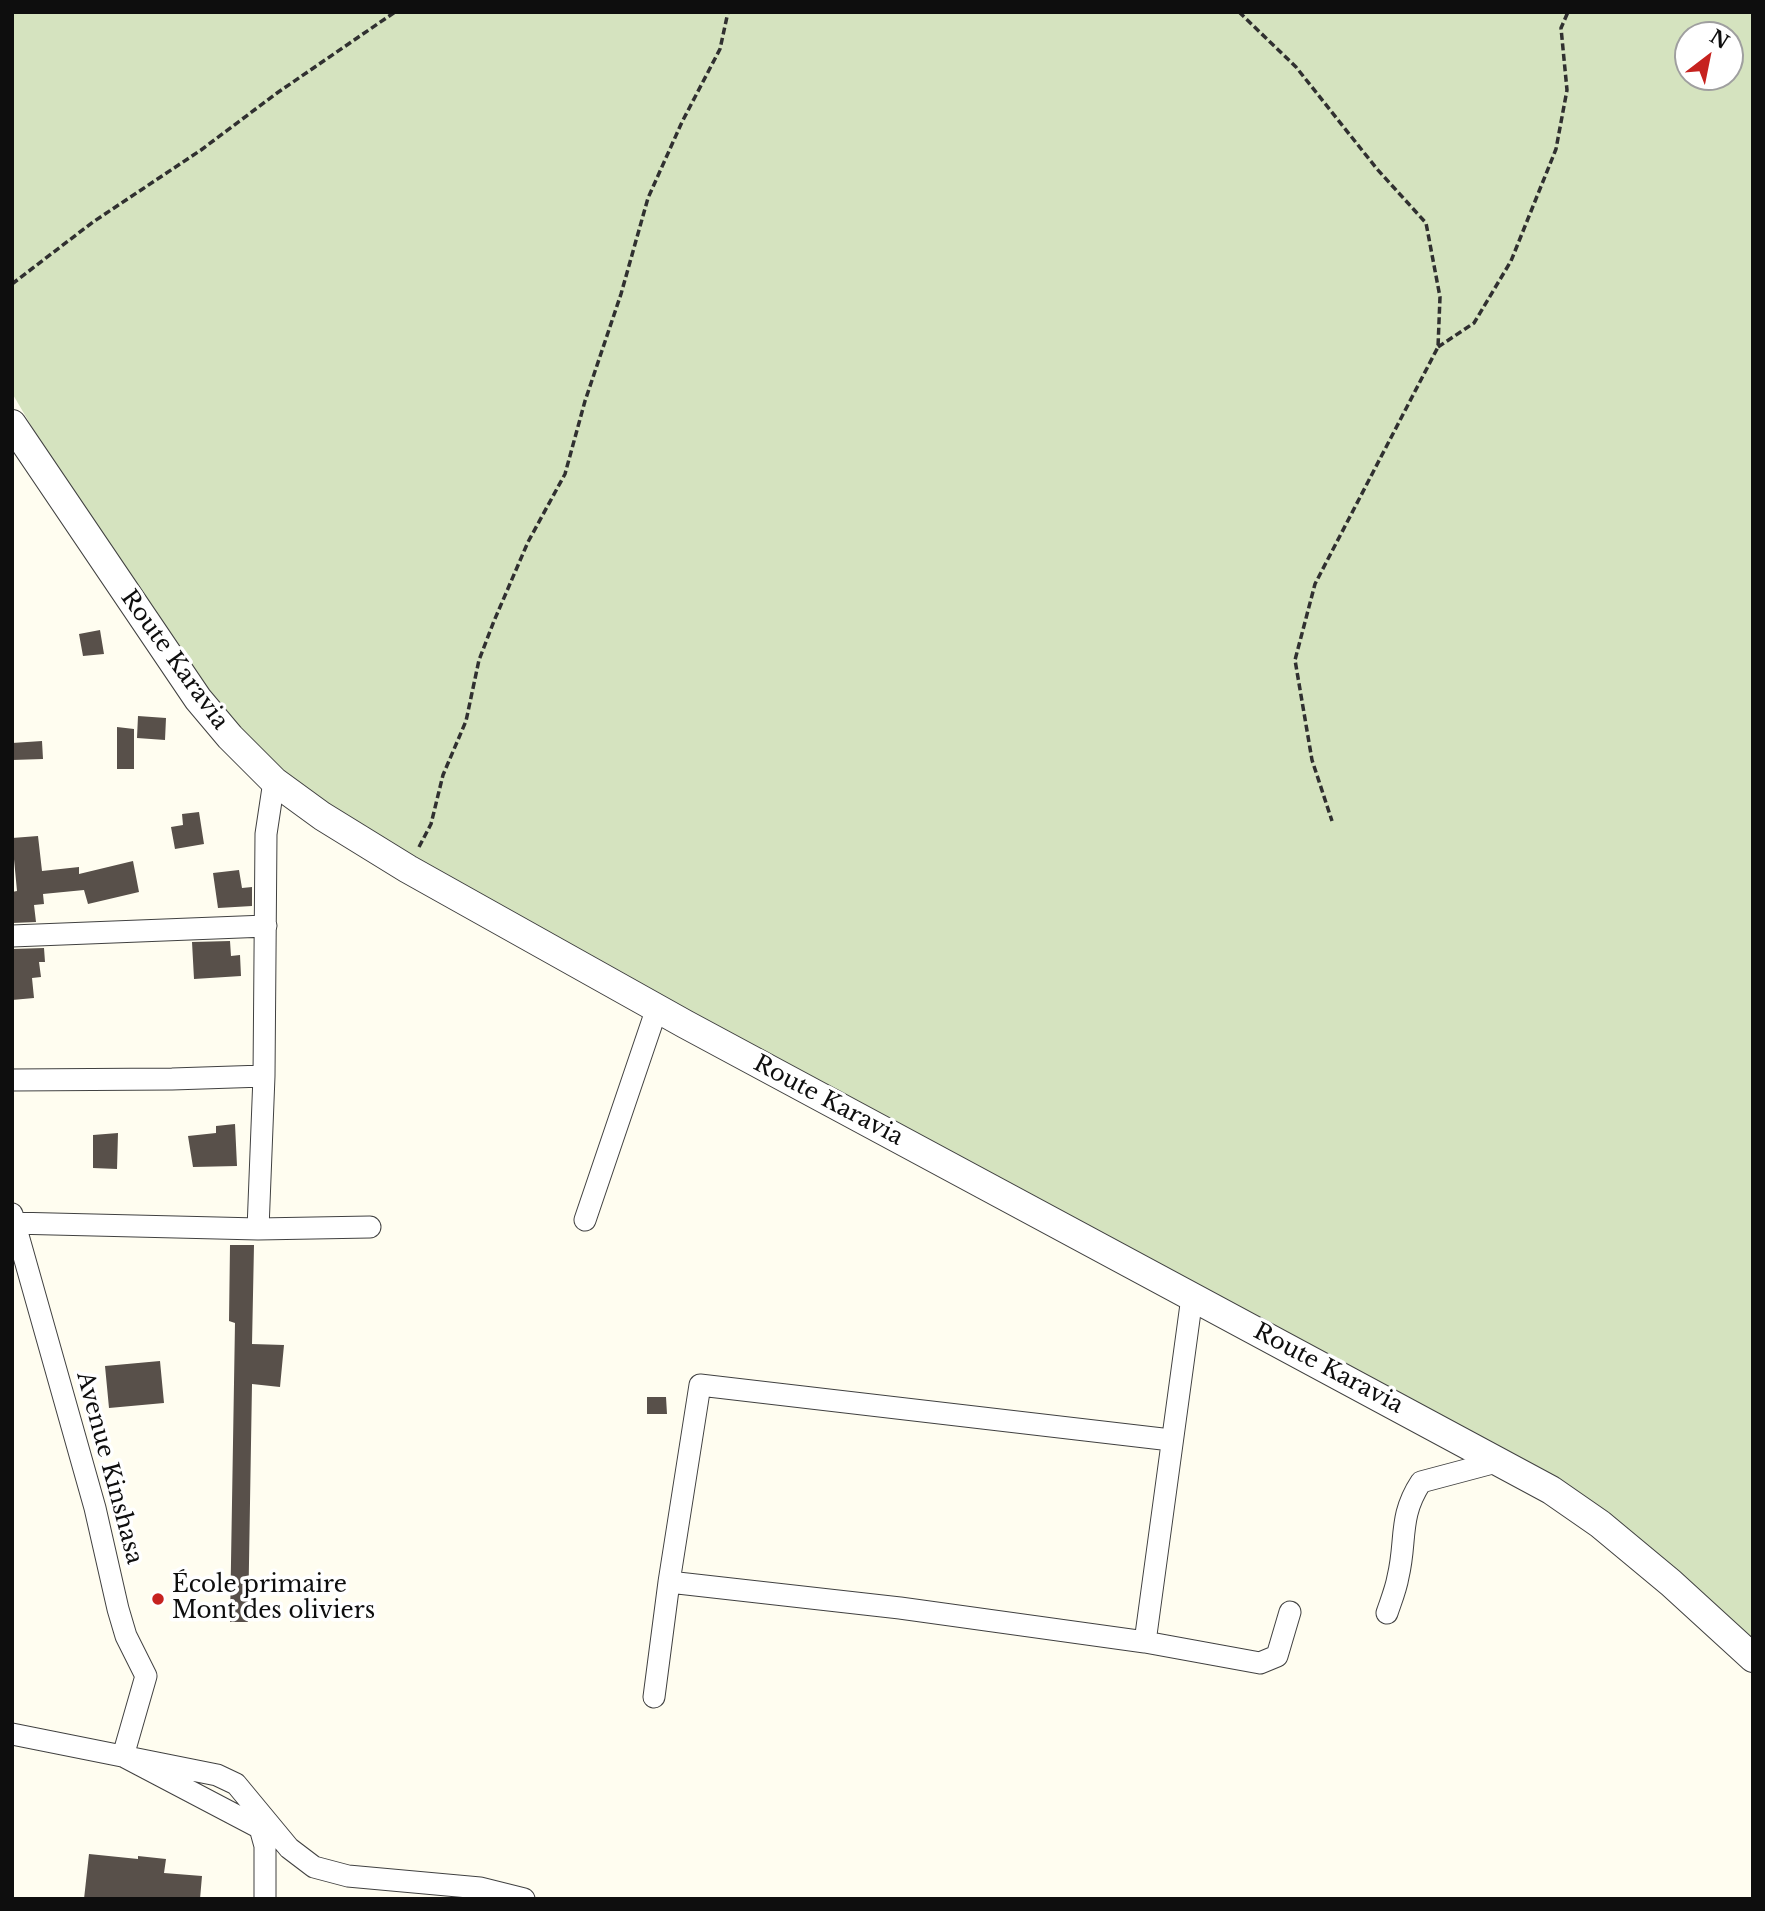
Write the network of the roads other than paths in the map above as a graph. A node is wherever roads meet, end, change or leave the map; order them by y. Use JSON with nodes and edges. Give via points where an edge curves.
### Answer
{"nodes":[{"id":1,"x":12,"y":424,"type":"edge"},
{"id":2,"x":274,"y":780,"type":"junction"},
{"id":3,"x":266,"y":926,"type":"junction"},
{"id":4,"x":12,"y":936,"type":"edge"},
{"id":5,"x":657,"y":1009,"type":"junction"},
{"id":6,"x":264,"y":1076,"type":"junction"},
{"id":7,"x":12,"y":1080,"type":"edge"},
{"id":8,"x":13,"y":1220,"type":"edge"},
{"id":9,"x":585,"y":1220,"type":"dead end"},
{"id":10,"x":370,"y":1227,"type":"dead end"},
{"id":11,"x":258,"y":1229,"type":"junction"},
{"id":12,"x":1192,"y":1297,"type":"junction"},
{"id":13,"x":1171,"y":1440,"type":"junction"},
{"id":14,"x":1500,"y":1461,"type":"junction"},
{"id":15,"x":669,"y":1582,"type":"junction"},
{"id":16,"x":1290,"y":1612,"type":"dead end"},
{"id":17,"x":1387,"y":1613,"type":"dead end"},
{"id":18,"x":1145,"y":1642,"type":"junction"},
{"id":19,"x":1753,"y":1658,"type":"edge"},
{"id":20,"x":654,"y":1697,"type":"dead end"},
{"id":21,"x":12,"y":1734,"type":"edge"},
{"id":22,"x":123,"y":1756,"type":"junction"},
{"id":23,"x":480,"y":1894,"type":"edge"},
{"id":24,"x":265,"y":1899,"type":"edge"},
{"id":25,"x":524,"y":1899,"type":"edge"}],
"edges":[{"from":1,"to":2,"type":"street","name":"Route Karavia","via":[[198,699]]},
{"from":2,"to":3,"type":"street","via":[[266,834]]},
{"from":2,"to":5,"type":"street","name":"Route Karavia","via":[[408,869]]},
{"from":3,"to":4,"type":"street"},
{"from":3,"to":6,"type":"street"},
{"from":5,"to":9,"type":"street"},
{"from":5,"to":12,"type":"street","name":"Route Karavia"},
{"from":6,"to":7,"type":"street"},
{"from":6,"to":11,"type":"street"},
{"from":8,"to":11,"type":"street"},
{"from":8,"to":22,"type":"street","name":"Avenue Kinshasa","via":[[95,1508],[118,1609],[146,1676]]},
{"from":10,"to":11,"type":"street"},
{"from":12,"to":13,"type":"street"},
{"from":12,"to":14,"type":"street","name":"Route Karavia"},
{"from":13,"to":15,"type":"street","via":[[700,1385]]},
{"from":13,"to":18,"type":"street"},
{"from":14,"to":17,"type":"street","via":[[1421,1482],[1403,1526],[1399,1575]]},
{"from":14,"to":19,"type":"street","name":"Route Karavia","via":[[1600,1524]]},
{"from":15,"to":18,"type":"street"},
{"from":15,"to":20,"type":"street"},
{"from":16,"to":18,"type":"street","via":[[1278,1656],[1260,1663]]},
{"from":21,"to":22,"type":"street"},
{"from":22,"to":23,"type":"street","via":[[217,1775],[236,1784],[289,1848],[314,1867]]},
{"from":22,"to":24,"type":"street","via":[[260,1828],[265,1846]]},
{"from":23,"to":25,"type":"street"}]}
